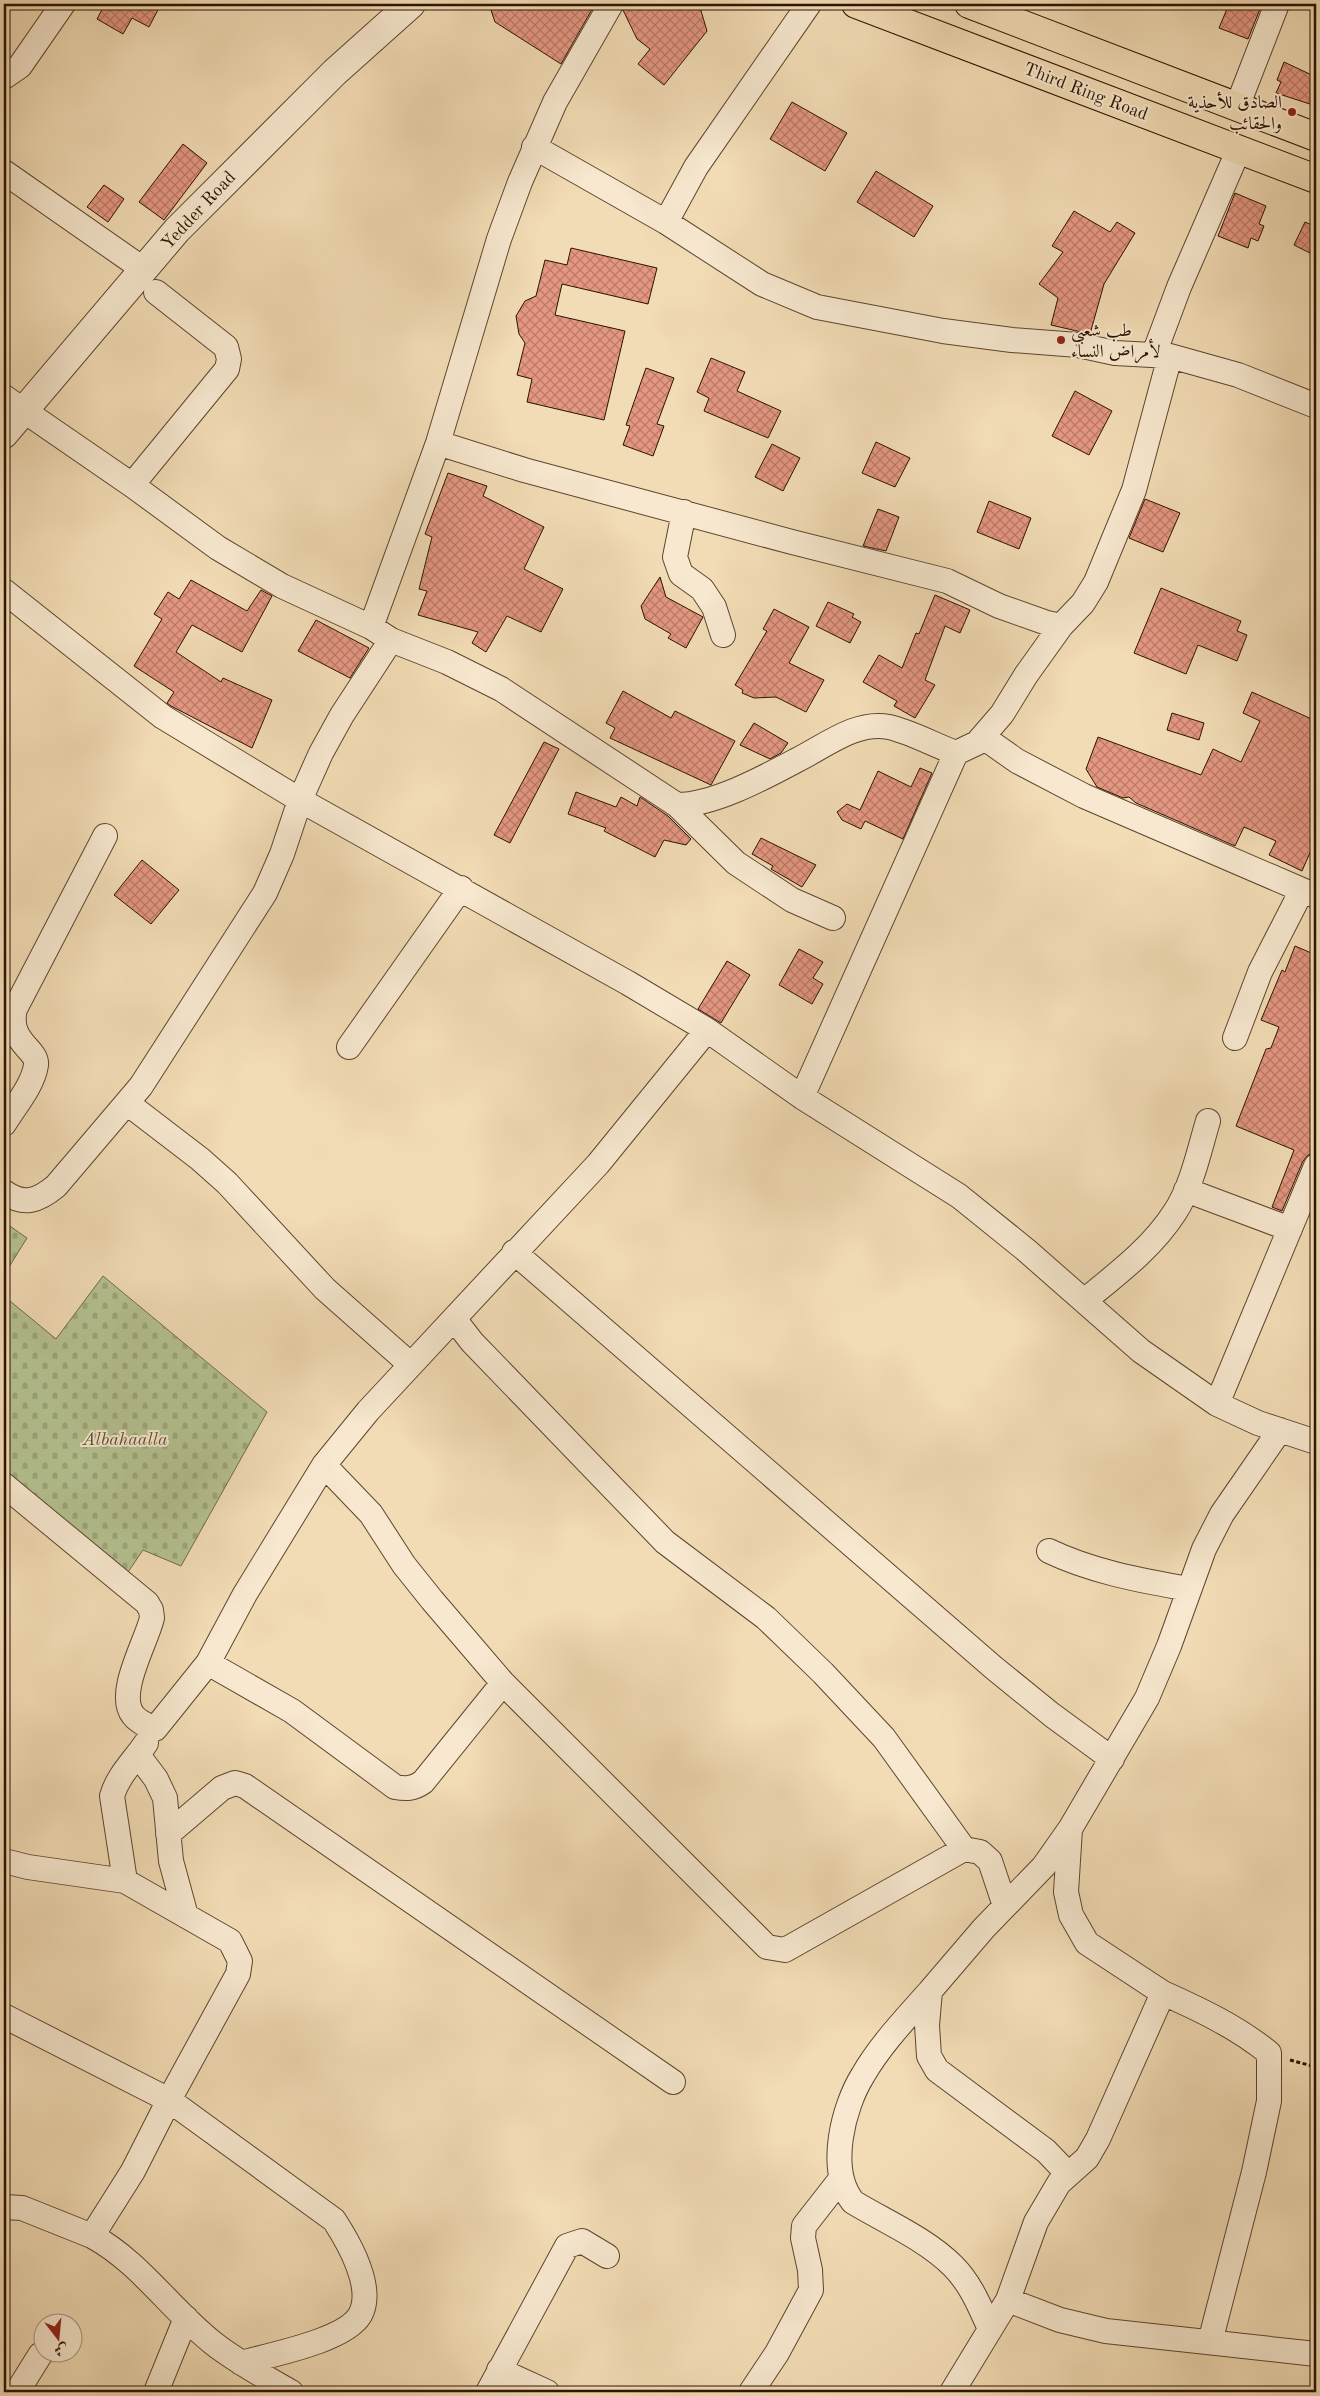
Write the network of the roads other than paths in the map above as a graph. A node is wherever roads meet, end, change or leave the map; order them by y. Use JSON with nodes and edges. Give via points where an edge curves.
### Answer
{"nodes":[{"id":1,"x":63,"y":4,"type":"edge"},
{"id":2,"x":411,"y":4,"type":"edge"},
{"id":3,"x":611,"y":4,"type":"edge"},
{"id":4,"x":809,"y":4,"type":"edge"},
{"id":5,"x":856,"y":4,"type":"edge"},
{"id":6,"x":970,"y":4,"type":"edge"},
{"id":7,"x":1277,"y":4,"type":"edge"},
{"id":8,"x":4,"y":76,"type":"edge"},
{"id":9,"x":1237,"y":107,"type":"junction"},
{"id":10,"x":1316,"y":137,"type":"edge"},
{"id":11,"x":534,"y":147,"type":"junction"},
{"id":12,"x":1239,"y":149,"type":"junction"},
{"id":13,"x":4,"y":172,"type":"edge"},
{"id":14,"x":1316,"y":179,"type":"edge"},
{"id":15,"x":666,"y":222,"type":"junction"},
{"id":16,"x":149,"y":280,"type":"junction"},
{"id":17,"x":1162,"y":355,"type":"junction"},
{"id":18,"x":13,"y":405,"type":"edge"},
{"id":19,"x":1316,"y":406,"type":"edge"},
{"id":20,"x":4,"y":434,"type":"edge"},
{"id":21,"x":438,"y":443,"type":"junction"},
{"id":22,"x":132,"y":485,"type":"junction"},
{"id":23,"x":684,"y":512,"type":"junction"},
{"id":24,"x":4,"y":591,"type":"edge"},
{"id":25,"x":1061,"y":626,"type":"junction"},
{"id":26,"x":371,"y":627,"type":"junction"},
{"id":27,"x":723,"y":635,"type":"dead end"},
{"id":28,"x":391,"y":640,"type":"junction"},
{"id":29,"x":983,"y":737,"type":"junction"},
{"id":30,"x":956,"y":753,"type":"junction"},
{"id":31,"x":300,"y":800,"type":"junction"},
{"id":32,"x":677,"y":805,"type":"junction"},
{"id":33,"x":105,"y":836,"type":"dead end"},
{"id":34,"x":460,"y":888,"type":"junction"},
{"id":35,"x":1309,"y":893,"type":"edge"},
{"id":36,"x":832,"y":918,"type":"dead end"},
{"id":37,"x":707,"y":1030,"type":"junction"},
{"id":38,"x":1236,"y":1038,"type":"dead end"},
{"id":39,"x":349,"y":1047,"type":"dead end"},
{"id":40,"x":802,"y":1098,"type":"junction"},
{"id":41,"x":127,"y":1103,"type":"junction"},
{"id":42,"x":1208,"y":1121,"type":"dead end"},
{"id":43,"x":4,"y":1124,"type":"edge"},
{"id":44,"x":1316,"y":1166,"type":"edge"},
{"id":45,"x":1186,"y":1190,"type":"junction"},
{"id":46,"x":4,"y":1192,"type":"edge"},
{"id":47,"x":1290,"y":1229,"type":"junction"},
{"id":48,"x":514,"y":1252,"type":"junction"},
{"id":49,"x":1084,"y":1301,"type":"junction"},
{"id":50,"x":454,"y":1320,"type":"junction"},
{"id":51,"x":410,"y":1365,"type":"junction"},
{"id":52,"x":1217,"y":1404,"type":"junction"},
{"id":53,"x":1280,"y":1430,"type":"junction"},
{"id":54,"x":1316,"y":1442,"type":"edge"},
{"id":55,"x":324,"y":1465,"type":"junction"},
{"id":56,"x":4,"y":1485,"type":"edge"},
{"id":57,"x":1049,"y":1551,"type":"dead end"},
{"id":58,"x":1188,"y":1589,"type":"junction"},
{"id":59,"x":208,"y":1663,"type":"junction"},
{"id":60,"x":504,"y":1683,"type":"junction"},
{"id":61,"x":155,"y":1730,"type":"junction"},
{"id":62,"x":138,"y":1755,"type":"junction"},
{"id":63,"x":1112,"y":1759,"type":"junction"},
{"id":64,"x":1070,"y":1829,"type":"junction"},
{"id":65,"x":168,"y":1834,"type":"junction"},
{"id":66,"x":964,"y":1849,"type":"junction"},
{"id":67,"x":4,"y":1861,"type":"edge"},
{"id":68,"x":124,"y":1881,"type":"junction"},
{"id":69,"x":1005,"y":1906,"type":"junction"},
{"id":70,"x":186,"y":1916,"type":"junction"},
{"id":71,"x":930,"y":1990,"type":"junction"},
{"id":72,"x":1164,"y":1993,"type":"junction"},
{"id":73,"x":4,"y":2016,"type":"edge"},
{"id":74,"x":673,"y":2082,"type":"dead end"},
{"id":75,"x":169,"y":2100,"type":"junction"},
{"id":76,"x":1068,"y":2174,"type":"junction"},
{"id":77,"x":840,"y":2180,"type":"junction"},
{"id":78,"x":4,"y":2207,"type":"edge"},
{"id":79,"x":92,"y":2236,"type":"junction"},
{"id":80,"x":607,"y":2256,"type":"dead end"},
{"id":81,"x":1008,"y":2300,"type":"junction"},
{"id":82,"x":186,"y":2318,"type":"junction"},
{"id":83,"x":990,"y":2329,"type":"junction"},
{"id":84,"x":1210,"y":2342,"type":"junction"},
{"id":85,"x":1316,"y":2354,"type":"edge"},
{"id":86,"x":241,"y":2362,"type":"junction"},
{"id":87,"x":35,"y":2364,"type":"edge"},
{"id":88,"x":499,"y":2370,"type":"junction"},
{"id":89,"x":261,"y":2384,"type":"edge"},
{"id":90,"x":20,"y":2392,"type":"edge"},
{"id":91,"x":156,"y":2392,"type":"edge"},
{"id":92,"x":291,"y":2392,"type":"edge"},
{"id":93,"x":488,"y":2392,"type":"edge"},
{"id":94,"x":547,"y":2392,"type":"edge"},
{"id":95,"x":751,"y":2392,"type":"edge"},
{"id":96,"x":952,"y":2392,"type":"edge"}],
"edges":[{"from":1,"to":8,"type":"street","via":[[20,66]]},
{"from":2,"to":16,"type":"street","name":"Yedder Road","via":[[335,72],[226,178]]},
{"from":3,"to":11,"type":"street","via":[[555,102]]},
{"from":4,"to":15,"type":"street","via":[[696,167]]},
{"from":5,"to":12,"type":"main road","name":"Third Ring Road"},
{"from":6,"to":9,"type":"main road"},
{"from":7,"to":9,"type":"street"},
{"from":9,"to":10,"type":"main road"},
{"from":11,"to":15,"type":"street"},
{"from":11,"to":21,"type":"street","via":[[499,239]]},
{"from":12,"to":14,"type":"main road","name":"Third Ring Road"},
{"from":12,"to":17,"type":"street","via":[[1180,287]]},
{"from":13,"to":16,"type":"street"},
{"from":15,"to":17,"type":"street","via":[[762,284],[817,307],[943,331],[1078,345],[1115,353]]},
{"from":16,"to":18,"type":"street","name":"Yedder Road"},
{"from":16,"to":22,"type":"street","via":[[226,347],[229,359],[227,369]]},
{"from":17,"to":19,"type":"street","via":[[1238,375]]},
{"from":17,"to":25,"type":"street","via":[[1134,490],[1096,582],[1083,603]]},
{"from":18,"to":20,"type":"street","name":"Yedder Road"},
{"from":18,"to":22,"type":"street"},
{"from":21,"to":23,"type":"street","via":[[524,470]]},
{"from":21,"to":26,"type":"street"},
{"from":22,"to":26,"type":"street","via":[[218,548],[274,582]]},
{"from":23,"to":25,"type":"street","via":[[947,581],[999,606]]},
{"from":23,"to":27,"type":"street","via":[[675,557],[681,574],[702,589],[714,607]]},
{"from":24,"to":31,"type":"street","via":[[163,717]]},
{"from":25,"to":29,"type":"street"},
{"from":26,"to":28,"type":"street"},
{"from":28,"to":31,"type":"street","via":[[342,716]]},
{"from":28,"to":32,"type":"street","via":[[448,662],[500,689]]},
{"from":29,"to":30,"type":"street","via":[[972,747]]},
{"from":29,"to":35,"type":"street","via":[[1017,761],[1084,796]]},
{"from":30,"to":32,"type":"street","via":[[888,727],[875,726],[832,740],[798,760],[733,790],[701,802]]},
{"from":30,"to":40,"type":"street"},
{"from":31,"to":34,"type":"street"},
{"from":31,"to":41,"type":"street","via":[[265,893],[173,1040]]},
{"from":32,"to":36,"type":"street","via":[[736,863],[792,900]]},
{"from":33,"to":43,"type":"street","via":[[16,1009],[13,1020],[16,1033],[36,1066]]},
{"from":34,"to":37,"type":"street"},
{"from":34,"to":39,"type":"street"},
{"from":35,"to":38,"type":"street","via":[[1260,972]]},
{"from":37,"to":40,"type":"street"},
{"from":37,"to":48,"type":"street","via":[[598,1164]]},
{"from":40,"to":49,"type":"street","via":[[959,1196]]},
{"from":41,"to":46,"type":"street","via":[[44,1196],[20,1202]]},
{"from":41,"to":51,"type":"street","via":[[221,1177],[325,1290]]},
{"from":42,"to":45,"type":"street"},
{"from":44,"to":47,"type":"street"},
{"from":45,"to":47,"type":"street"},
{"from":45,"to":49,"type":"street","via":[[1176,1212],[1141,1253]]},
{"from":47,"to":52,"type":"street"},
{"from":48,"to":50,"type":"street"},
{"from":48,"to":63,"type":"street","via":[[994,1668]]},
{"from":49,"to":52,"type":"street","via":[[1141,1351]]},
{"from":50,"to":51,"type":"street"},
{"from":50,"to":66,"type":"street","via":[[665,1542],[766,1618],[823,1673],[884,1738]]},
{"from":51,"to":55,"type":"street"},
{"from":52,"to":53,"type":"street"},
{"from":53,"to":54,"type":"street"},
{"from":53,"to":58,"type":"street","via":[[1222,1514]]},
{"from":55,"to":59,"type":"street","via":[[240,1602]]},
{"from":55,"to":60,"type":"street","via":[[371,1514],[404,1565]]},
{"from":56,"to":61,"type":"street","via":[[147,1603],[152,1618],[127,1697],[134,1716]]},
{"from":57,"to":58,"type":"street","via":[[1074,1563],[1109,1573]]},
{"from":58,"to":63,"type":"street","via":[[1147,1698]]},
{"from":59,"to":60,"type":"street","via":[[292,1711],[395,1787],[405,1789],[416,1788],[423,1782]]},
{"from":59,"to":61,"type":"street"},
{"from":60,"to":66,"type":"street","via":[[767,1947],[785,1950]]},
{"from":61,"to":62,"type":"street"},
{"from":62,"to":65,"type":"street","via":[[162,1790]]},
{"from":62,"to":68,"type":"street","via":[[116,1783],[112,1796]]},
{"from":63,"to":64,"type":"street"},
{"from":64,"to":69,"type":"street","via":[[1044,1866]]},
{"from":64,"to":72,"type":"street","via":[[1066,1892],[1071,1915],[1086,1943]]},
{"from":65,"to":70,"type":"street"},
{"from":65,"to":74,"type":"street","via":[[222,1788],[235,1783],[245,1786]]},
{"from":66,"to":69,"type":"street","via":[[980,1852],[990,1861]]},
{"from":67,"to":68,"type":"street"},
{"from":68,"to":70,"type":"street"},
{"from":69,"to":71,"type":"street"},
{"from":70,"to":75,"type":"street","via":[[230,1941],[240,1961],[238,1974]]},
{"from":71,"to":76,"type":"street","via":[[929,2056],[937,2070],[1046,2151]]},
{"from":71,"to":77,"type":"street","via":[[862,2075],[842,2130]]},
{"from":72,"to":76,"type":"street","via":[[1098,2139],[1086,2158]]},
{"from":72,"to":84,"type":"street","via":[[1208,2013],[1251,2038],[1269,2053],[1269,2101]]},
{"from":73,"to":75,"type":"street"},
{"from":75,"to":79,"type":"street","via":[[133,2171]]},
{"from":75,"to":86,"type":"street","via":[[334,2220],[349,2243],[361,2276],[365,2301],[359,2316],[345,2330],[318,2342]]},
{"from":76,"to":81,"type":"street","via":[[1036,2222]]},
{"from":77,"to":83,"type":"street","via":[[853,2202],[953,2266],[971,2289]]},
{"from":77,"to":95,"type":"street","via":[[804,2226],[811,2290],[777,2353]]},
{"from":78,"to":79,"type":"street","via":[[22,2208]]},
{"from":79,"to":82,"type":"street","via":[[123,2255]]},
{"from":80,"to":88,"type":"street","via":[[582,2241],[566,2246]]},
{"from":81,"to":83,"type":"street"},
{"from":81,"to":84,"type":"street","via":[[1060,2320],[1106,2331]]},
{"from":82,"to":86,"type":"street","via":[[213,2343]]},
{"from":82,"to":91,"type":"street"},
{"from":83,"to":96,"type":"street"},
{"from":84,"to":85,"type":"street"},
{"from":86,"to":89,"type":"street"},
{"from":87,"to":90,"type":"street"},
{"from":88,"to":93,"type":"street"},
{"from":88,"to":94,"type":"street"},
{"from":89,"to":92,"type":"street"}]}
